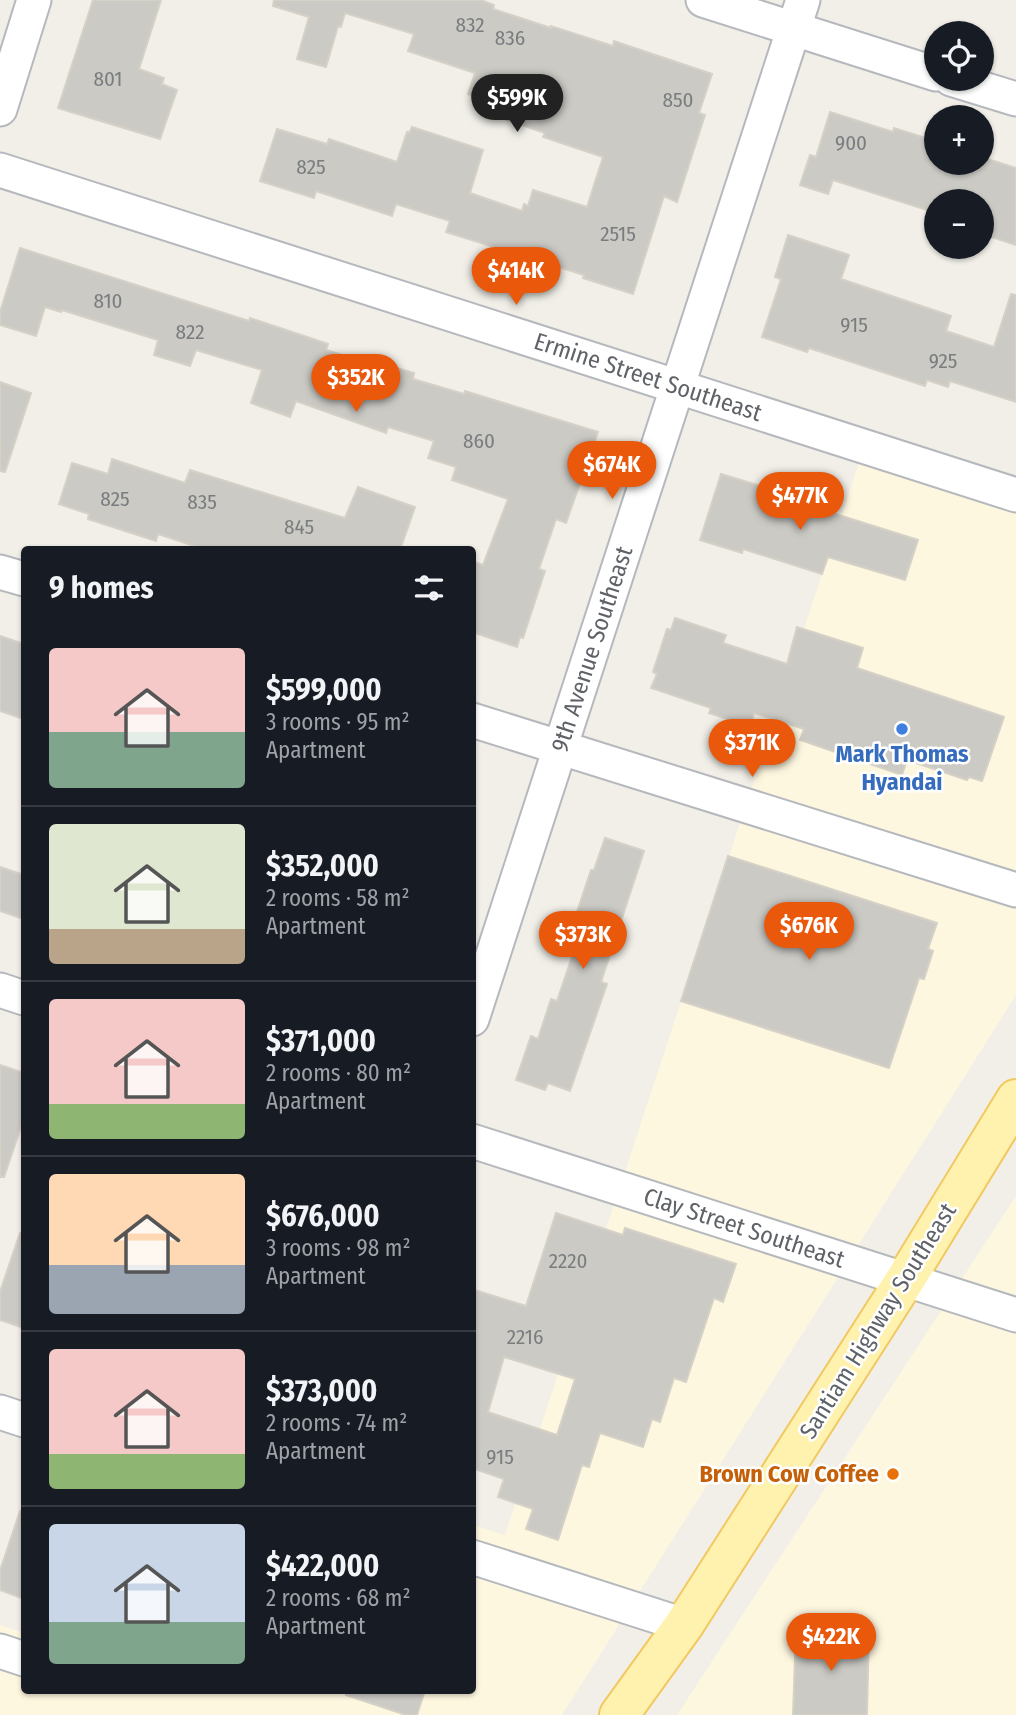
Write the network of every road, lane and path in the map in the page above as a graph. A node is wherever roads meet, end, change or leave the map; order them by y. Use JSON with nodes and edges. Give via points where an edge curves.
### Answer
{"nodes":[{"id":1,"x":34,"y":0,"type":"edge"},
{"id":2,"x":703,"y":0,"type":"edge"},
{"id":3,"x":798,"y":14,"type":"edge"},
{"id":4,"x":924,"y":69,"type":"edge"},
{"id":5,"x":990,"y":91,"type":"edge"},
{"id":6,"x":1016,"y":99,"type":"edge"},
{"id":7,"x":0,"y":109,"type":"edge"},
{"id":8,"x":0,"y":170,"type":"edge"},
{"id":9,"x":677,"y":387,"type":"junction"},
{"id":10,"x":1016,"y":495,"type":"edge"},
{"id":11,"x":0,"y":572,"type":"edge"},
{"id":12,"x":21,"y":578,"type":"edge"},
{"id":13,"x":476,"y":721,"type":"edge"},
{"id":14,"x":560,"y":747,"type":"junction"},
{"id":15,"x":1016,"y":890,"type":"edge"},
{"id":16,"x":0,"y":990,"type":"edge"},
{"id":17,"x":21,"y":997,"type":"edge"},
{"id":18,"x":476,"y":1007,"type":"edge"},
{"id":19,"x":1016,"y":1098,"type":"edge"},
{"id":20,"x":476,"y":1142,"type":"edge"},
{"id":21,"x":905,"y":1280,"type":"junction"},
{"id":22,"x":1016,"y":1315,"type":"edge"},
{"id":23,"x":0,"y":1412,"type":"edge"},
{"id":24,"x":21,"y":1419,"type":"edge"},
{"id":25,"x":476,"y":1558,"type":"edge"},
{"id":26,"x":684,"y":1625,"type":"junction"},
{"id":27,"x":0,"y":1651,"type":"edge"},
{"id":28,"x":21,"y":1658,"type":"edge"},
{"id":29,"x":619,"y":1715,"type":"edge"}],
"edges":[{"from":1,"to":7,"type":"street"},
{"from":2,"to":3,"type":"street"},
{"from":3,"to":4,"type":"street"},
{"from":3,"to":9,"type":"street","name":"9th Avenue Southeast"},
{"from":5,"to":6,"type":"street"},
{"from":8,"to":9,"type":"street","name":"Ermine Street Southeast"},
{"from":9,"to":10,"type":"street","name":"Ermine Street Southeast"},
{"from":9,"to":14,"type":"street","name":"9th Avenue Southeast"},
{"from":11,"to":12,"type":"street"},
{"from":13,"to":14,"type":"street"},
{"from":14,"to":15,"type":"street"},
{"from":14,"to":18,"type":"street","name":"9th Avenue Southeast"},
{"from":16,"to":17,"type":"street"},
{"from":19,"to":21,"type":"main road","name":"Santiam Highway Southeast"},
{"from":20,"to":21,"type":"street","name":"Clay Street Southeast"},
{"from":21,"to":22,"type":"street","name":"Clay Street Southeast"},
{"from":21,"to":26,"type":"main road","name":"Santiam Highway Southeast"},
{"from":23,"to":24,"type":"street"},
{"from":25,"to":26,"type":"street"},
{"from":26,"to":29,"type":"main road","name":"Santiam Highway Southeast"},
{"from":27,"to":28,"type":"street"}]}
